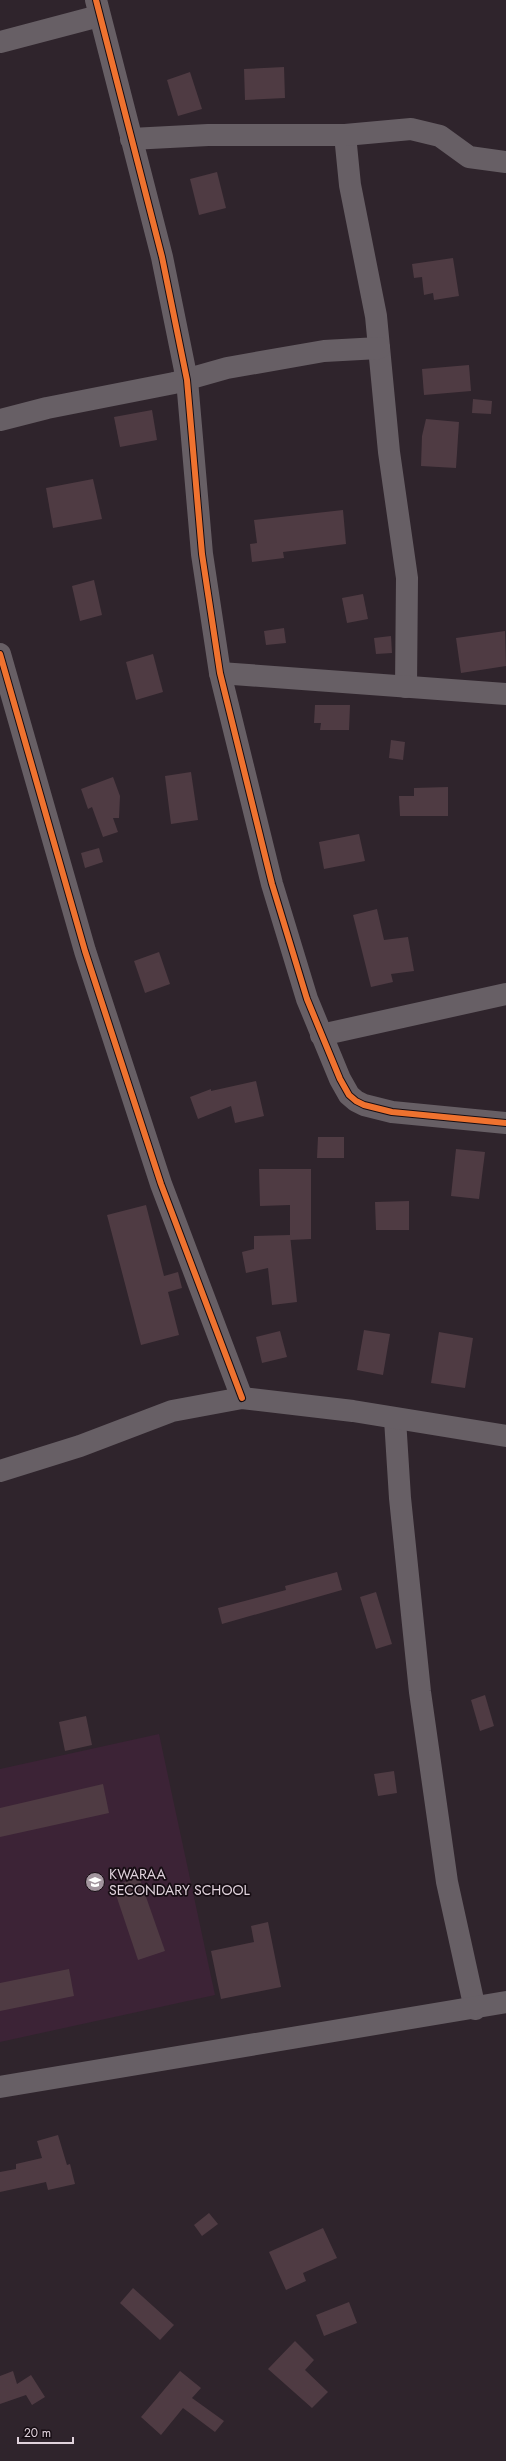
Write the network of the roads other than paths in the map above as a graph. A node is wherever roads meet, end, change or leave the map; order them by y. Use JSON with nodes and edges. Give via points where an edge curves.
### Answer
{"nodes":[{"id":1,"x":98,"y":8,"type":"edge"},
{"id":2,"x":0,"y":42,"type":"edge"},
{"id":3,"x":345,"y":135,"type":"junction"},
{"id":4,"x":131,"y":139,"type":"junction"},
{"id":5,"x":506,"y":162,"type":"edge"},
{"id":6,"x":379,"y":348,"type":"junction"},
{"id":7,"x":187,"y":380,"type":"junction"},
{"id":8,"x":0,"y":420,"type":"edge"},
{"id":9,"x":0,"y":654,"type":"edge"},
{"id":10,"x":220,"y":673,"type":"junction"},
{"id":11,"x":406,"y":687,"type":"junction"},
{"id":12,"x":506,"y":694,"type":"edge"},
{"id":13,"x":506,"y":994,"type":"edge"},
{"id":14,"x":321,"y":1035,"type":"junction"},
{"id":15,"x":506,"y":1123,"type":"edge"},
{"id":16,"x":242,"y":1398,"type":"junction"},
{"id":17,"x":395,"y":1419,"type":"junction"},
{"id":18,"x":506,"y":1436,"type":"edge"},
{"id":19,"x":0,"y":1471,"type":"edge"},
{"id":20,"x":506,"y":2002,"type":"edge"},
{"id":21,"x":474,"y":2009,"type":"junction"},
{"id":22,"x":0,"y":2087,"type":"edge"}],
"edges":[{"from":1,"to":2,"type":"street"},
{"from":1,"to":4,"type":"street"},
{"from":3,"to":4,"type":"street","via":[[208,135]]},
{"from":3,"to":5,"type":"street","via":[[397,129],[418,131],[440,136],[469,157]]},
{"from":3,"to":6,"type":"street","via":[[350,185],[376,316]]},
{"from":4,"to":7,"type":"street","via":[[162,257]]},
{"from":6,"to":7,"type":"street","via":[[352,348],[285,357],[227,368]]},
{"from":6,"to":11,"type":"street","via":[[389,452],[407,578]]},
{"from":7,"to":8,"type":"street"},
{"from":7,"to":10,"type":"street","via":[[202,554]]},
{"from":9,"to":16,"type":"street","via":[[87,958],[161,1184]]},
{"from":10,"to":11,"type":"street"},
{"from":10,"to":14,"type":"street","via":[[272,884]]},
{"from":11,"to":12,"type":"street"},
{"from":13,"to":14,"type":"street"},
{"from":14,"to":15,"type":"street","via":[[344,1088],[349,1095],[364,1105],[392,1112]]},
{"from":16,"to":17,"type":"street","via":[[293,1402]]},
{"from":16,"to":19,"type":"street","via":[[172,1411],[80,1446]]},
{"from":17,"to":18,"type":"street"},
{"from":17,"to":21,"type":"street","via":[[400,1498],[420,1692],[447,1882]]},
{"from":20,"to":21,"type":"street"},
{"from":21,"to":22,"type":"street"}]}
